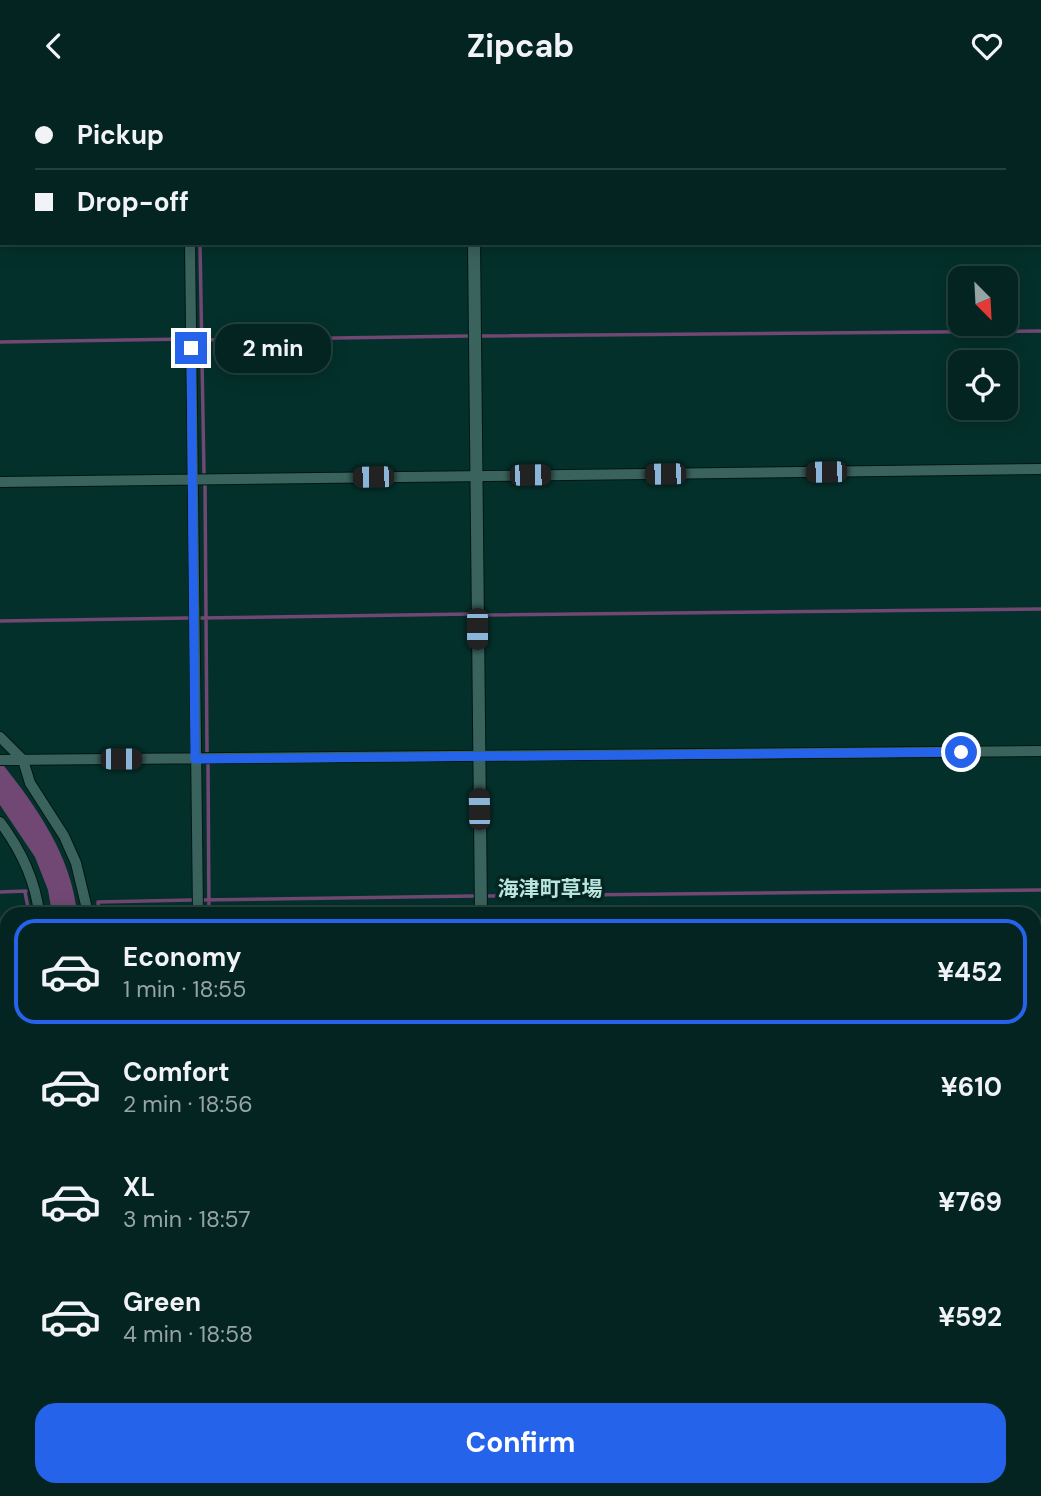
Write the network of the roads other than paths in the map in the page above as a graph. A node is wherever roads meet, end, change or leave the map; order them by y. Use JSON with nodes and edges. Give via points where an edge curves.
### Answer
{"nodes":[{"id":1,"x":190,"y":245,"type":"edge"},
{"id":2,"x":474,"y":245,"type":"edge"},
{"id":3,"x":1041,"y":469,"type":"edge"},
{"id":4,"x":476,"y":476,"type":"junction"},
{"id":5,"x":192,"y":480,"type":"junction"},
{"id":6,"x":0,"y":482,"type":"edge"},
{"id":7,"x":0,"y":737,"type":"edge"},
{"id":8,"x":1041,"y":751,"type":"edge"},
{"id":9,"x":478,"y":757,"type":"junction"},
{"id":10,"x":195,"y":759,"type":"junction"},
{"id":11,"x":0,"y":760,"type":"edge"},
{"id":12,"x":17,"y":760,"type":"junction"},
{"id":13,"x":0,"y":822,"type":"edge"},
{"id":14,"x":38,"y":907,"type":"edge"},
{"id":15,"x":87,"y":907,"type":"edge"},
{"id":16,"x":198,"y":907,"type":"edge"},
{"id":17,"x":481,"y":907,"type":"edge"}],
"edges":[{"from":1,"to":5,"type":"street"},
{"from":2,"to":4,"type":"street"},
{"from":3,"to":4,"type":"street"},
{"from":4,"to":5,"type":"street"},
{"from":4,"to":9,"type":"street"},
{"from":5,"to":6,"type":"street"},
{"from":5,"to":10,"type":"street"},
{"from":7,"to":12,"type":"street"},
{"from":8,"to":9,"type":"street"},
{"from":9,"to":10,"type":"street"},
{"from":9,"to":17,"type":"street"},
{"from":10,"to":12,"type":"street"},
{"from":10,"to":16,"type":"street"},
{"from":11,"to":12,"type":"street"},
{"from":12,"to":15,"type":"street","via":[[64,836]]},
{"from":13,"to":14,"type":"street","via":[[27,866]]}]}
